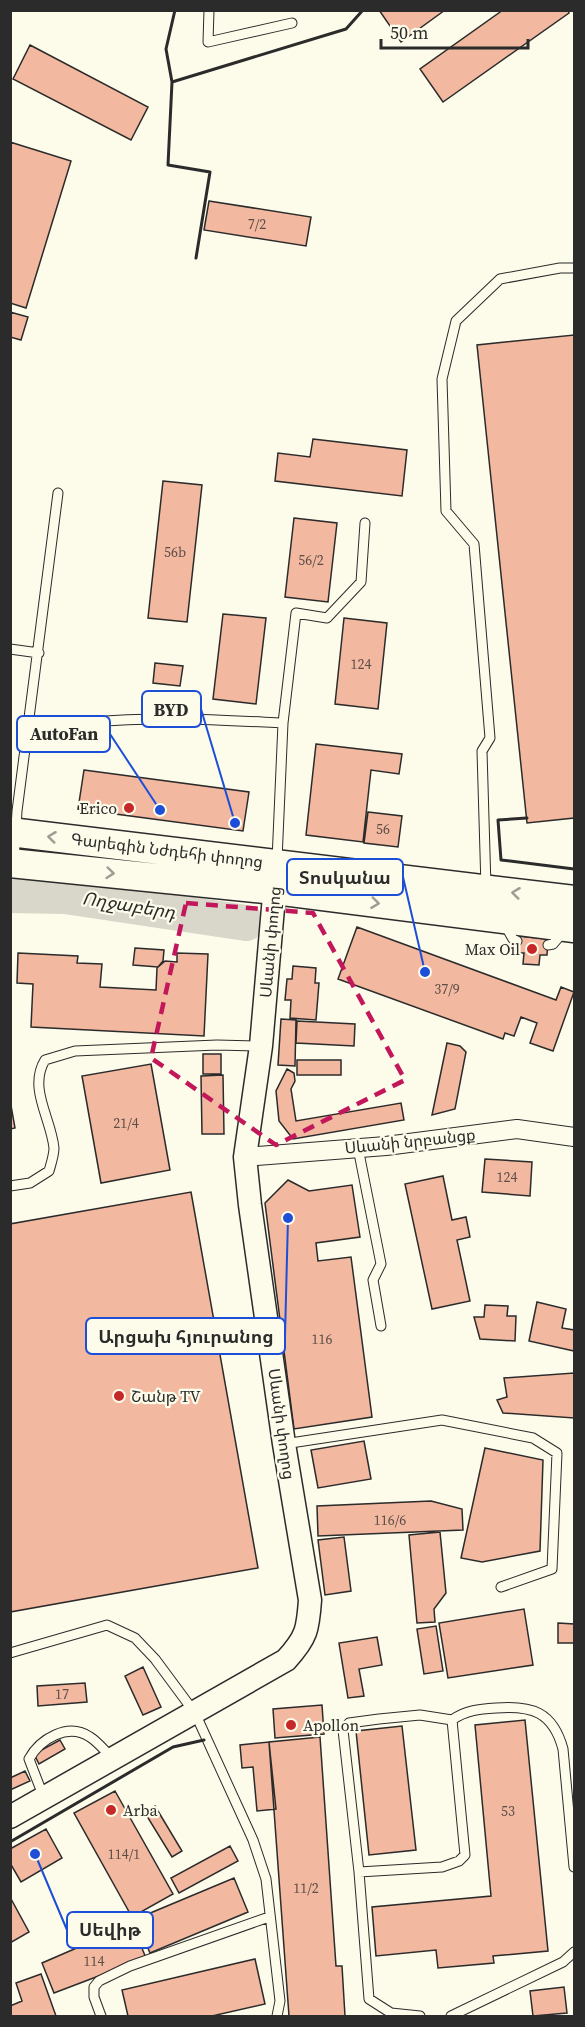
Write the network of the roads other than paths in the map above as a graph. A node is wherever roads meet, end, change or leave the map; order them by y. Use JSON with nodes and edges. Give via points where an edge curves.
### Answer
{"nodes":[{"id":1,"x":209,"y":10,"type":"edge"},
{"id":2,"x":292,"y":23,"type":"dead end"},
{"id":3,"x":574,"y":268,"type":"edge"},
{"id":4,"x":58,"y":494,"type":"dead end"},
{"id":5,"x":366,"y":523,"type":"dead end"},
{"id":6,"x":10,"y":649,"type":"edge"},
{"id":7,"x":39,"y":653,"type":"junction"},
{"id":8,"x":93,"y":722,"type":"dead end"},
{"id":9,"x":283,"y":723,"type":"junction"},
{"id":10,"x":14,"y":832,"type":"edge"},
{"id":11,"x":12,"y":863,"type":"edge"},
{"id":12,"x":276,"y":877,"type":"junction"},
{"id":13,"x":486,"y":889,"type":"junction"},
{"id":14,"x":501,"y":918,"type":"junction"},
{"id":15,"x":566,"y":925,"type":"edge"},
{"id":16,"x":518,"y":941,"type":"dead end"},
{"id":17,"x":261,"y":1046,"type":"junction"},
{"id":18,"x":574,"y":1137,"type":"edge"},
{"id":19,"x":358,"y":1148,"type":"junction"},
{"id":20,"x":245,"y":1157,"type":"junction"},
{"id":21,"x":10,"y":1186,"type":"edge"},
{"id":22,"x":381,"y":1326,"type":"dead end"},
{"id":23,"x":285,"y":1444,"type":"junction"},
{"id":24,"x":501,"y":1587,"type":"dead end"},
{"id":25,"x":10,"y":1653,"type":"edge"},
{"id":26,"x":195,"y":1713,"type":"junction"},
{"id":27,"x":452,"y":1719,"type":"junction"},
{"id":28,"x":113,"y":1759,"type":"junction"},
{"id":29,"x":44,"y":1798,"type":"junction"},
{"id":30,"x":10,"y":1817,"type":"edge"},
{"id":31,"x":574,"y":1867,"type":"edge"},
{"id":32,"x":359,"y":1872,"type":"junction"},
{"id":33,"x":269,"y":1917,"type":"junction"},
{"id":34,"x":574,"y":1952,"type":"edge"},
{"id":35,"x":101,"y":2016,"type":"edge"},
{"id":36,"x":277,"y":2016,"type":"edge"},
{"id":37,"x":420,"y":2016,"type":"edge"},
{"id":38,"x":451,"y":2016,"type":"edge"}],
"edges":[{"from":1,"to":2,"type":"lane","via":[[208,42]]},
{"from":3,"to":13,"type":"lane","via":[[500,279],[456,321],[442,379],[446,511],[474,544],[490,738],[482,751]]},
{"from":4,"to":7,"type":"lane"},
{"from":5,"to":9,"type":"lane","name":"Սևանի փողոց","via":[[361,582],[327,618],[296,613]]},
{"from":6,"to":7,"type":"lane"},
{"from":7,"to":10,"type":"lane"},
{"from":8,"to":9,"type":"lane","via":[[190,718]]},
{"from":9,"to":12,"type":"lane","name":"Սևանի փողոց"},
{"from":10,"to":11,"type":"lane"},
{"from":12,"to":10,"type":"main road","name":"Գարեգին Նժդեհի փողոց","one_way":true},
{"from":11,"to":12,"type":"main road","name":"Գարեգին Նժդեհի փողոց","one_way":true},
{"from":12,"to":13,"type":"main road","name":"Գարեգին Նժդեհի փողոց"},
{"from":12,"to":14,"type":"main road","name":"Գարեգին Նժդեհի փողոց","one_way":true},
{"from":12,"to":17,"type":"street","name":"Սևանի փողոց"},
{"from":15,"to":13,"type":"main road","name":"Գարեգին Նժդեհի փողոց","one_way":true},
{"from":14,"to":15,"type":"main road","name":"Գարեգին Նժդեհի փողոց"},
{"from":14,"to":16,"type":"lane"},
{"from":17,"to":20,"type":"street","name":"Սևանի փողոց"},
{"from":17,"to":21,"type":"lane","via":[[75,1051],[45,1060],[38,1086],[54,1149],[50,1171],[30,1182]]},
{"from":18,"to":19,"type":"street","name":"Սևանի նրբանցք","via":[[517,1129]]},
{"from":19,"to":20,"type":"street","name":"Սևանի նրբանցք"},
{"from":19,"to":22,"type":"lane","via":[[381,1264],[373,1280]]},
{"from":20,"to":23,"type":"street","name":"Սևանի փողոց"},
{"from":23,"to":24,"type":"lane","via":[[442,1420],[533,1438],[557,1452],[552,1569]]},
{"from":23,"to":26,"type":"street","name":"Սևանի փողոց","via":[[310,1600],[308,1626],[300,1644],[286,1660]]},
{"from":25,"to":26,"type":"lane","via":[[107,1625],[135,1638]]},
{"from":26,"to":28,"type":"street","name":"Սևանի փողոց"},
{"from":26,"to":33,"type":"lane","via":[[253,1840],[266,1879]]},
{"from":27,"to":31,"type":"lane","via":[[471,1710],[526,1707],[553,1724],[563,1749]]},
{"from":27,"to":32,"type":"lane","via":[[465,1855],[442,1867]]},
{"from":27,"to":32,"type":"lane","via":[[420,1715],[380,1719],[349,1723],[343,1730]]},
{"from":28,"to":29,"type":"street","name":"Սևանի փողոց"},
{"from":28,"to":29,"type":"lane","via":[[90,1737],[74,1732],[54,1735],[40,1743],[29,1759]]},
{"from":29,"to":30,"type":"street","name":"Սևանի փողոց"},
{"from":32,"to":37,"type":"lane","via":[[369,1999],[391,2013]]},
{"from":33,"to":35,"type":"lane","via":[[130,1966],[99,1981],[94,1997]]},
{"from":33,"to":36,"type":"lane","via":[[280,2001]]},
{"from":34,"to":38,"type":"lane","via":[[562,1962]]}]}
